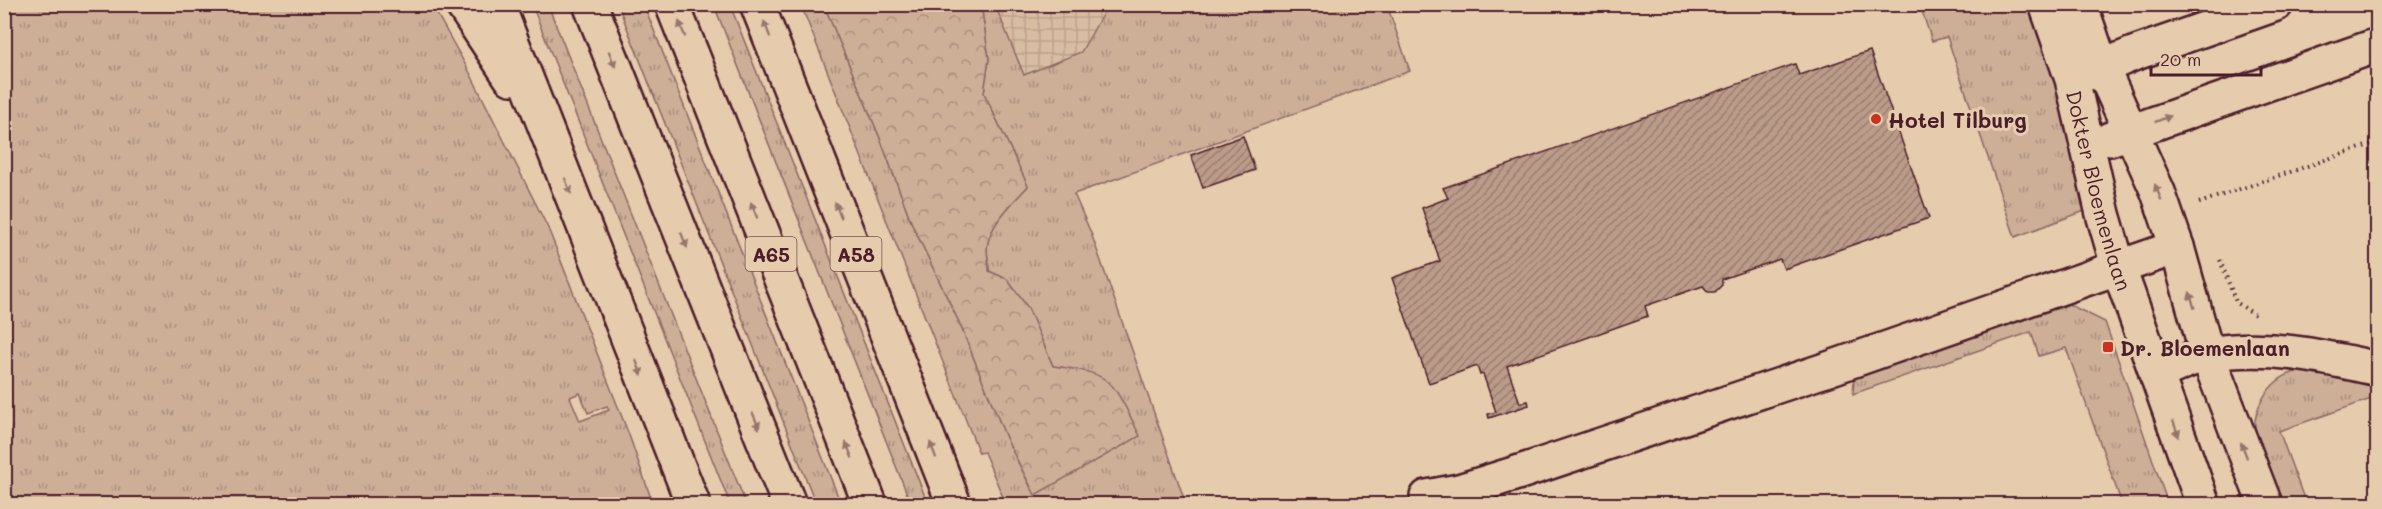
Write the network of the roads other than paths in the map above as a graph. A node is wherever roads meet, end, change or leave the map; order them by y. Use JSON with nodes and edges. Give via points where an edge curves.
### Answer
{"nodes":[{"id":1,"x":462,"y":4,"type":"edge"},
{"id":2,"x":497,"y":4,"type":"edge"},
{"id":3,"x":590,"y":4,"type":"edge"},
{"id":4,"x":672,"y":4,"type":"edge"},
{"id":5,"x":757,"y":4,"type":"edge"},
{"id":6,"x":2046,"y":4,"type":"edge"},
{"id":7,"x":2080,"y":4,"type":"edge"},
{"id":8,"x":2276,"y":4,"type":"edge"},
{"id":9,"x":2378,"y":45,"type":"edge"},
{"id":10,"x":2102,"y":68,"type":"junction"},
{"id":11,"x":2072,"y":79,"type":"junction"},
{"id":12,"x":547,"y":132,"type":"junction"},
{"id":13,"x":2131,"y":132,"type":"junction"},
{"id":14,"x":2088,"y":146,"type":"junction"},
{"id":15,"x":2176,"y":247,"type":"junction"},
{"id":16,"x":2119,"y":269,"type":"junction"},
{"id":17,"x":2207,"y":354,"type":"junction"},
{"id":18,"x":2378,"y":369,"type":"edge"},
{"id":19,"x":2156,"y":374,"type":"junction"},
{"id":20,"x":1427,"y":497,"type":"dead end"},
{"id":21,"x":693,"y":504,"type":"edge"},
{"id":22,"x":789,"y":504,"type":"edge"},
{"id":23,"x":870,"y":504,"type":"edge"},
{"id":24,"x":954,"y":504,"type":"edge"},
{"id":25,"x":2204,"y":504,"type":"edge"},
{"id":26,"x":2265,"y":504,"type":"edge"}],
"edges":[{"from":1,"to":12,"type":"main road"},
{"from":2,"to":12,"type":"main road"},
{"from":3,"to":22,"type":"main road","one_way":true},
{"from":23,"to":4,"type":"main road","number":"A65","one_way":true},
{"from":24,"to":5,"type":"main road","number":"A58","one_way":true},
{"from":6,"to":11,"type":"main road","name":"Dokter Bloemenlaan"},
{"from":7,"to":10,"type":"main road","name":"Dokter Bloemenlaan"},
{"from":8,"to":10,"type":"main road"},
{"from":13,"to":9,"type":"main road","one_way":true},
{"from":10,"to":11,"type":"main road"},
{"from":10,"to":13,"type":"main road","name":"Dokter Bloemenlaan"},
{"from":11,"to":14,"type":"main road","name":"Dokter Bloemenlaan"},
{"from":12,"to":21,"type":"main road","one_way":true},
{"from":13,"to":14,"type":"main road"},
{"from":15,"to":13,"type":"main road","name":"Dokter Bloemenlaan","one_way":true,"via":[[2158,192]]},
{"from":14,"to":16,"type":"main road","name":"Dokter Bloemenlaan"},
{"from":15,"to":16,"type":"main road"},
{"from":17,"to":15,"type":"main road","name":"Dokter Bloemenlaan","one_way":true},
{"from":16,"to":19,"type":"main road","name":"Dokter Bloemenlaan"},
{"from":16,"to":20,"type":"main road","via":[[1516,473]]},
{"from":17,"to":18,"type":"main road","via":[[2302,352]]},
{"from":17,"to":19,"type":"main road"},
{"from":26,"to":17,"type":"main road","name":"Dokter Bloemenlaan","one_way":true},
{"from":19,"to":25,"type":"main road","name":"Dokter Bloemenlaan","one_way":true}]}
